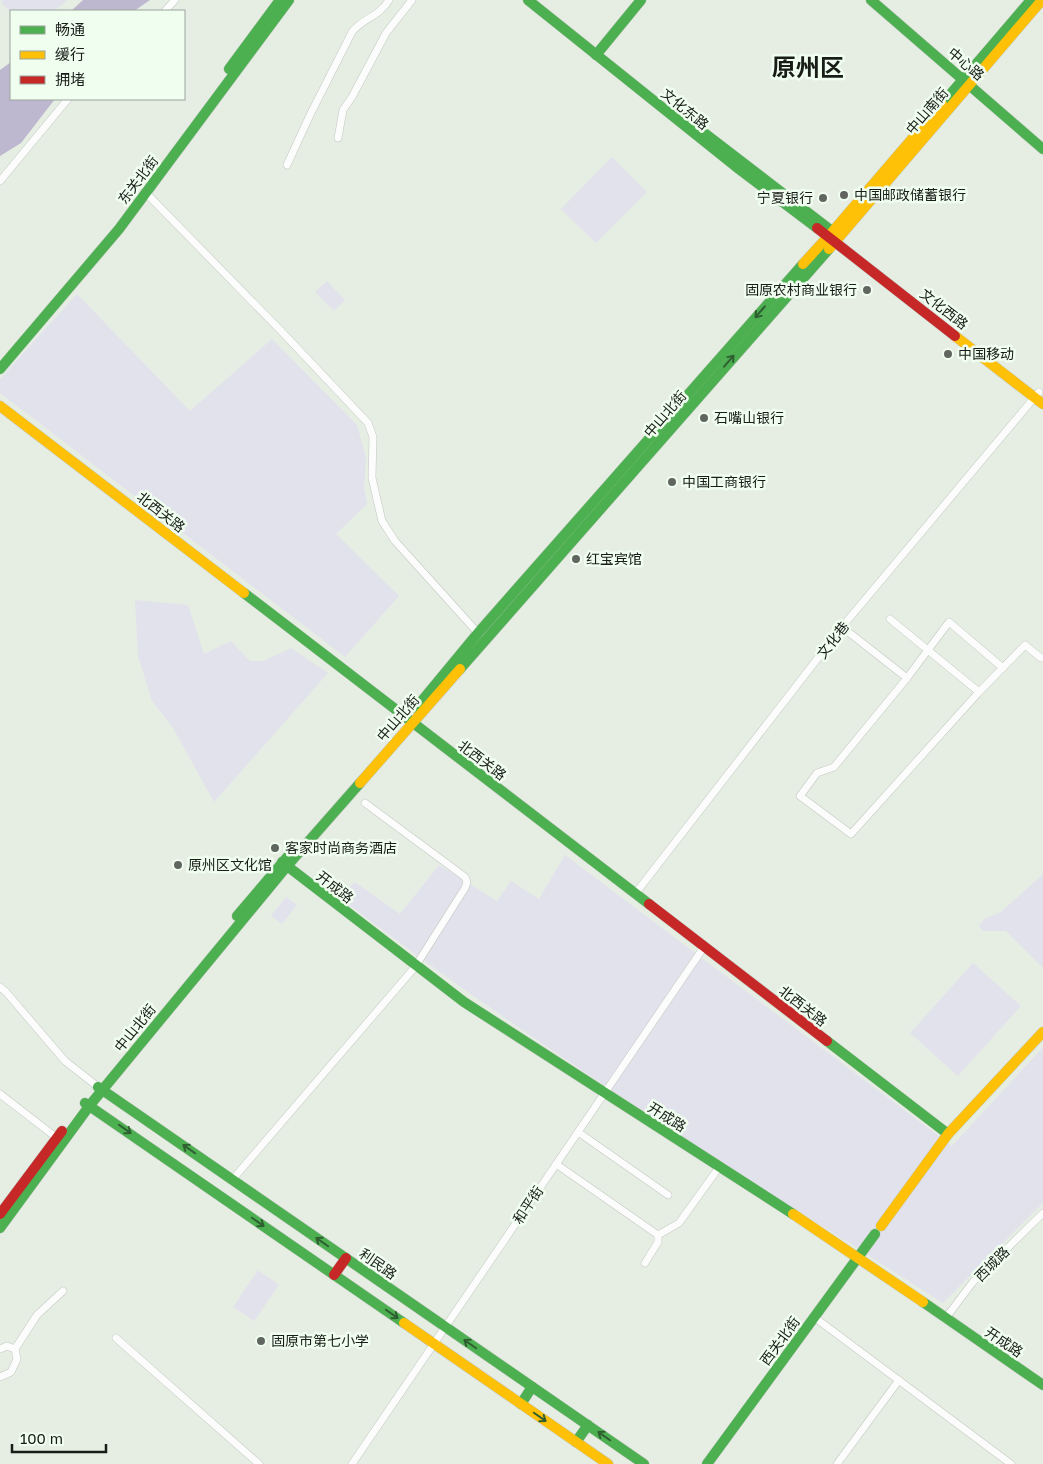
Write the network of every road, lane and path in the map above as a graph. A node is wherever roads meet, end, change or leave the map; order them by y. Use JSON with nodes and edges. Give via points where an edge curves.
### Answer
{"nodes":[{"id":1,"x":175,"y":0,"type":"edge"},
{"id":2,"x":280,"y":0,"type":"edge"},
{"id":3,"x":289,"y":0,"type":"edge"},
{"id":4,"x":389,"y":0,"type":"edge"},
{"id":5,"x":412,"y":0,"type":"edge"},
{"id":6,"x":528,"y":0,"type":"edge"},
{"id":7,"x":538,"y":0,"type":"edge"},
{"id":8,"x":641,"y":0,"type":"edge"},
{"id":9,"x":871,"y":0,"type":"edge"},
{"id":10,"x":1031,"y":0,"type":"edge"},
{"id":11,"x":1042,"y":0,"type":"edge"},
{"id":12,"x":166,"y":10,"type":"edge"},
{"id":13,"x":598,"y":52,"type":"junction"},
{"id":14,"x":965,"y":82,"type":"junction"},
{"id":15,"x":67,"y":100,"type":"edge"},
{"id":16,"x":338,"y":138,"type":"dead end"},
{"id":17,"x":1043,"y":149,"type":"edge"},
{"id":18,"x":287,"y":165,"type":"dead end"},
{"id":19,"x":0,"y":181,"type":"edge"},
{"id":20,"x":146,"y":193,"type":"junction"},
{"id":21,"x":833,"y":236,"type":"junction"},
{"id":22,"x":0,"y":359,"type":"edge"},
{"id":23,"x":0,"y":369,"type":"edge"},
{"id":24,"x":1040,"y":397,"type":"edge"},
{"id":25,"x":0,"y":406,"type":"edge"},
{"id":26,"x":890,"y":619,"type":"dead end"},
{"id":27,"x":842,"y":627,"type":"junction"},
{"id":28,"x":478,"y":634,"type":"junction"},
{"id":29,"x":928,"y":650,"type":"junction"},
{"id":30,"x":1043,"y":658,"type":"edge"},
{"id":31,"x":1003,"y":668,"type":"junction"},
{"id":32,"x":907,"y":678,"type":"junction"},
{"id":33,"x":979,"y":692,"type":"junction"},
{"id":34,"x":410,"y":720,"type":"junction"},
{"id":35,"x":365,"y":804,"type":"dead end"},
{"id":36,"x":285,"y":864,"type":"junction"},
{"id":37,"x":635,"y":894,"type":"junction"},
{"id":38,"x":704,"y":947,"type":"junction"},
{"id":39,"x":415,"y":966,"type":"junction"},
{"id":40,"x":0,"y":987,"type":"edge"},
{"id":41,"x":1043,"y":1032,"type":"edge"},
{"id":42,"x":100,"y":1088,"type":"junction"},
{"id":43,"x":603,"y":1093,"type":"junction"},
{"id":44,"x":0,"y":1094,"type":"edge"},
{"id":45,"x":87,"y":1104,"type":"junction"},
{"id":46,"x":578,"y":1132,"type":"junction"},
{"id":47,"x":948,"y":1134,"type":"junction"},
{"id":48,"x":57,"y":1138,"type":"junction"},
{"id":49,"x":556,"y":1164,"type":"junction"},
{"id":50,"x":720,"y":1166,"type":"junction"},
{"id":51,"x":232,"y":1180,"type":"junction"},
{"id":52,"x":668,"y":1195,"type":"dead end"},
{"id":53,"x":1043,"y":1213,"type":"edge"},
{"id":54,"x":0,"y":1214,"type":"edge"},
{"id":55,"x":0,"y":1228,"type":"edge"},
{"id":56,"x":658,"y":1235,"type":"junction"},
{"id":57,"x":858,"y":1257,"type":"junction"},
{"id":58,"x":346,"y":1258,"type":"junction"},
{"id":59,"x":645,"y":1263,"type":"dead end"},
{"id":60,"x":334,"y":1275,"type":"junction"},
{"id":61,"x":62,"y":1291,"type":"dead end"},
{"id":62,"x":814,"y":1317,"type":"junction"},
{"id":63,"x":945,"y":1319,"type":"junction"},
{"id":64,"x":445,"y":1327,"type":"junction"},
{"id":65,"x":116,"y":1338,"type":"dead end"},
{"id":66,"x":434,"y":1344,"type":"junction"},
{"id":67,"x":0,"y":1349,"type":"edge"},
{"id":68,"x":15,"y":1349,"type":"junction"},
{"id":69,"x":0,"y":1377,"type":"edge"},
{"id":70,"x":899,"y":1380,"type":"junction"},
{"id":71,"x":1043,"y":1386,"type":"edge"},
{"id":72,"x":532,"y":1387,"type":"junction"},
{"id":73,"x":521,"y":1404,"type":"junction"},
{"id":74,"x":588,"y":1426,"type":"junction"},
{"id":75,"x":576,"y":1442,"type":"junction"},
{"id":76,"x":259,"y":1464,"type":"edge"},
{"id":77,"x":352,"y":1464,"type":"edge"},
{"id":78,"x":608,"y":1464,"type":"edge"},
{"id":79,"x":644,"y":1464,"type":"edge"},
{"id":80,"x":707,"y":1464,"type":"edge"},
{"id":81,"x":837,"y":1464,"type":"edge"},
{"id":82,"x":1011,"y":1464,"type":"edge"}],
"edges":[{"from":1,"to":12,"type":"street"},
{"from":2,"to":22,"type":"street","name":"东关北街","via":[[113,225]]},
{"from":3,"to":20,"type":"street","name":"东关北街"},
{"from":4,"to":18,"type":"street","via":[[383,10],[358,24],[352,32]]},
{"from":5,"to":16,"type":"street","via":[[386,33],[343,110]]},
{"from":6,"to":13,"type":"street","name":"文化东路"},
{"from":7,"to":13,"type":"street","name":"文化东路"},
{"from":8,"to":13,"type":"street"},
{"from":9,"to":14,"type":"street","name":"中心路"},
{"from":10,"to":14,"type":"street","name":"中山南街"},
{"from":11,"to":14,"type":"street","name":"中山南街"},
{"from":13,"to":21,"type":"street","name":"文化东路","via":[[739,170]]},
{"from":14,"to":17,"type":"street","name":"中心路"},
{"from":14,"to":21,"type":"street","name":"中山南街"},
{"from":15,"to":19,"type":"street"},
{"from":20,"to":23,"type":"street","name":"东关北街"},
{"from":20,"to":28,"type":"street","via":[[368,423],[374,437],[372,478],[382,521]]},
{"from":21,"to":24,"type":"street","name":"文化西路"},
{"from":21,"to":28,"type":"street","name":"中山北街","one_way":true},
{"from":34,"to":21,"type":"street","name":"中山北街","one_way":true},
{"from":24,"to":27,"type":"street","name":"文化巷"},
{"from":25,"to":34,"type":"street","name":"北西关路"},
{"from":26,"to":29,"type":"street"},
{"from":27,"to":32,"type":"street"},
{"from":27,"to":37,"type":"street","name":"文化巷"},
{"from":28,"to":34,"type":"street","name":"中山北街"},
{"from":29,"to":31,"type":"street","via":[[949,622]]},
{"from":29,"to":32,"type":"street"},
{"from":29,"to":33,"type":"street"},
{"from":30,"to":31,"type":"street","via":[[1025,645]]},
{"from":31,"to":33,"type":"street"},
{"from":32,"to":33,"type":"street","via":[[834,767],[817,773],[800,796],[851,834]]},
{"from":34,"to":36,"type":"street","name":"中山北街"},
{"from":34,"to":37,"type":"street","name":"北西关路"},
{"from":35,"to":39,"type":"street","via":[[465,877],[467,882]]},
{"from":36,"to":39,"type":"street","name":"开成路"},
{"from":36,"to":42,"type":"street","name":"中山北街"},
{"from":37,"to":38,"type":"street","name":"北西关路"},
{"from":38,"to":43,"type":"street","name":"和平街"},
{"from":38,"to":47,"type":"street","name":"北西关路"},
{"from":39,"to":43,"type":"street","name":"开成路"},
{"from":39,"to":51,"type":"street"},
{"from":40,"to":42,"type":"street","via":[[65,1061]]},
{"from":41,"to":47,"type":"street","name":"西关北街"},
{"from":42,"to":45,"type":"street","name":"中山北街"},
{"from":51,"to":42,"type":"street","name":"利民路","one_way":true},
{"from":43,"to":46,"type":"street","name":"和平街"},
{"from":43,"to":50,"type":"street","name":"开成路"},
{"from":44,"to":48,"type":"street"},
{"from":45,"to":48,"type":"street","name":"中山北街"},
{"from":45,"to":55,"type":"street","name":"中山北街"},
{"from":45,"to":60,"type":"street","one_way":true},
{"from":46,"to":49,"type":"street","name":"和平街"},
{"from":46,"to":52,"type":"street"},
{"from":47,"to":57,"type":"street","name":"西关北街"},
{"from":48,"to":54,"type":"street","name":"中山北街"},
{"from":49,"to":56,"type":"street"},
{"from":49,"to":64,"type":"street","name":"和平街"},
{"from":50,"to":56,"type":"street","via":[[679,1222]]},
{"from":50,"to":57,"type":"street","name":"开成路"},
{"from":58,"to":51,"type":"street","name":"利民路","one_way":true},
{"from":53,"to":63,"type":"street","name":"西城路","via":[[973,1282]]},
{"from":56,"to":59,"type":"street","via":[[658,1242]]},
{"from":57,"to":62,"type":"street","name":"西关北街"},
{"from":57,"to":63,"type":"street","name":"开成路"},
{"from":58,"to":60,"type":"street"},
{"from":58,"to":64,"type":"street","name":"利民路"},
{"from":60,"to":66,"type":"street","one_way":true},
{"from":61,"to":68,"type":"street","via":[[37,1315]]},
{"from":62,"to":70,"type":"street"},
{"from":62,"to":80,"type":"street","name":"西关北街"},
{"from":63,"to":71,"type":"street","name":"开成路"},
{"from":64,"to":66,"type":"street","name":"和平街"},
{"from":72,"to":64,"type":"street","name":"利民路","one_way":true},
{"from":65,"to":76,"type":"street"},
{"from":66,"to":73,"type":"street"},
{"from":66,"to":77,"type":"street","name":"和平街"},
{"from":67,"to":68,"type":"street","via":[[7,1346]]},
{"from":68,"to":69,"type":"street","via":[[17,1359],[12,1372]]},
{"from":70,"to":81,"type":"street"},
{"from":70,"to":82,"type":"street"},
{"from":72,"to":73,"type":"street"},
{"from":72,"to":74,"type":"street","name":"利民路"},
{"from":73,"to":75,"type":"street","one_way":true},
{"from":74,"to":75,"type":"street"},
{"from":79,"to":74,"type":"street","name":"利民路","one_way":true},
{"from":75,"to":78,"type":"street"}]}
